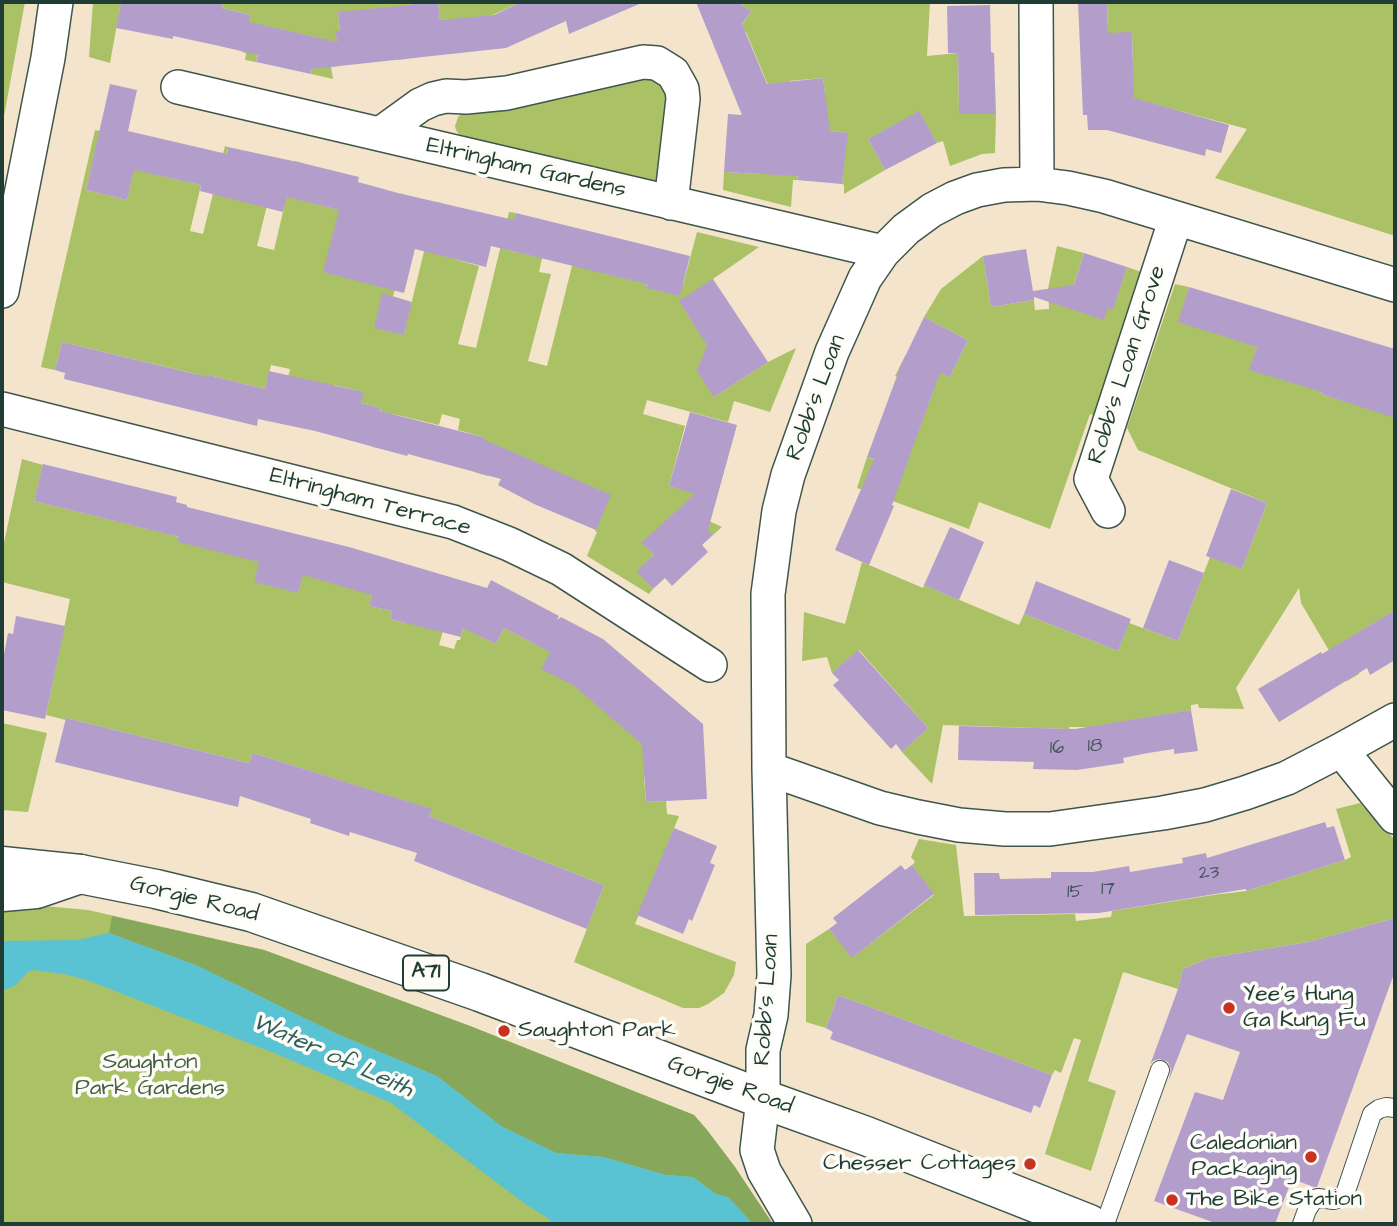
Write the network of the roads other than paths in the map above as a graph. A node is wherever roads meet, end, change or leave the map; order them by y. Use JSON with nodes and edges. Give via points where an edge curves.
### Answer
{"nodes":[{"id":1,"x":56,"y":2,"type":"edge"},
{"id":2,"x":1035,"y":2,"type":"edge"},
{"id":3,"x":178,"y":87,"type":"dead end"},
{"id":4,"x":380,"y":134,"type":"junction"},
{"id":5,"x":1037,"y":184,"type":"junction"},
{"id":6,"x":671,"y":203,"type":"junction"},
{"id":7,"x":1175,"y":218,"type":"junction"},
{"id":8,"x":883,"y":252,"type":"junction"},
{"id":9,"x":1395,"y":285,"type":"edge"},
{"id":10,"x":2,"y":290,"type":"edge"},
{"id":11,"x":2,"y":410,"type":"edge"},
{"id":12,"x":1108,"y":511,"type":"dead end"},
{"id":13,"x":710,"y":665,"type":"dead end"},
{"id":14,"x":1395,"y":720,"type":"edge"},
{"id":15,"x":1341,"y":750,"type":"junction"},
{"id":16,"x":769,"y":769,"type":"junction"},
{"id":17,"x":1395,"y":817,"type":"edge"},
{"id":18,"x":2,"y":866,"type":"edge"},
{"id":19,"x":80,"y":874,"type":"junction"},
{"id":20,"x":2,"y":892,"type":"edge"},
{"id":21,"x":1160,"y":1070,"type":"dead end"},
{"id":22,"x":763,"y":1099,"type":"junction"},
{"id":23,"x":1395,"y":1108,"type":"edge"},
{"id":24,"x":795,"y":1224,"type":"edge"},
{"id":25,"x":1089,"y":1224,"type":"edge"},
{"id":26,"x":1105,"y":1224,"type":"edge"},
{"id":27,"x":1302,"y":1224,"type":"edge"}],
"edges":[{"from":1,"to":10,"type":"street"},
{"from":2,"to":5,"type":"street"},
{"from":3,"to":4,"type":"street","name":"Eltringham Gardens"},
{"from":4,"to":6,"type":"street","name":"Eltringham Gardens"},
{"from":4,"to":6,"type":"street","name":"Eltringham Gardens","via":[[420,105],[446,96],[506,93],[643,62],[657,63],[673,73],[682,89]]},
{"from":5,"to":7,"type":"street","name":"Robb's Loan","via":[[1104,196]]},
{"from":5,"to":8,"type":"street","name":"Robb's Loan","via":[[1003,185],[955,198],[906,229]]},
{"from":6,"to":8,"type":"street","name":"Eltringham Gardens"},
{"from":7,"to":9,"type":"street","name":"Robb's Loan"},
{"from":7,"to":12,"type":"street","name":"Robb's Loan Grove","via":[[1091,479]]},
{"from":8,"to":16,"type":"street","name":"Robb's Loan","via":[[865,278],[832,352],[779,510],[768,594]]},
{"from":11,"to":13,"type":"street","name":"Eltringham Terrace","via":[[453,522],[561,569]]},
{"from":14,"to":15,"type":"street"},
{"from":15,"to":16,"type":"street","via":[[1287,778],[1205,805],[1050,829],[959,825],[918,817]]},
{"from":15,"to":17,"type":"street"},
{"from":16,"to":22,"type":"street","name":"Robb's Loan","via":[[774,975],[763,1050]]},
{"from":18,"to":19,"type":"main road","name":"Gorgie Road","number":"A71"},
{"from":19,"to":20,"type":"main road","via":[[36,889]]},
{"from":19,"to":22,"type":"main road","name":"Gorgie Road","number":"A71","via":[[251,912]]},
{"from":21,"to":26,"type":"lane"},
{"from":22,"to":24,"type":"street","name":"Robb's Loan","via":[[758,1155]]},
{"from":22,"to":25,"type":"main road","name":"Gorgie Road","number":"A71"},
{"from":23,"to":27,"type":"lane","via":[[1372,1114],[1342,1197],[1314,1199]]}]}
